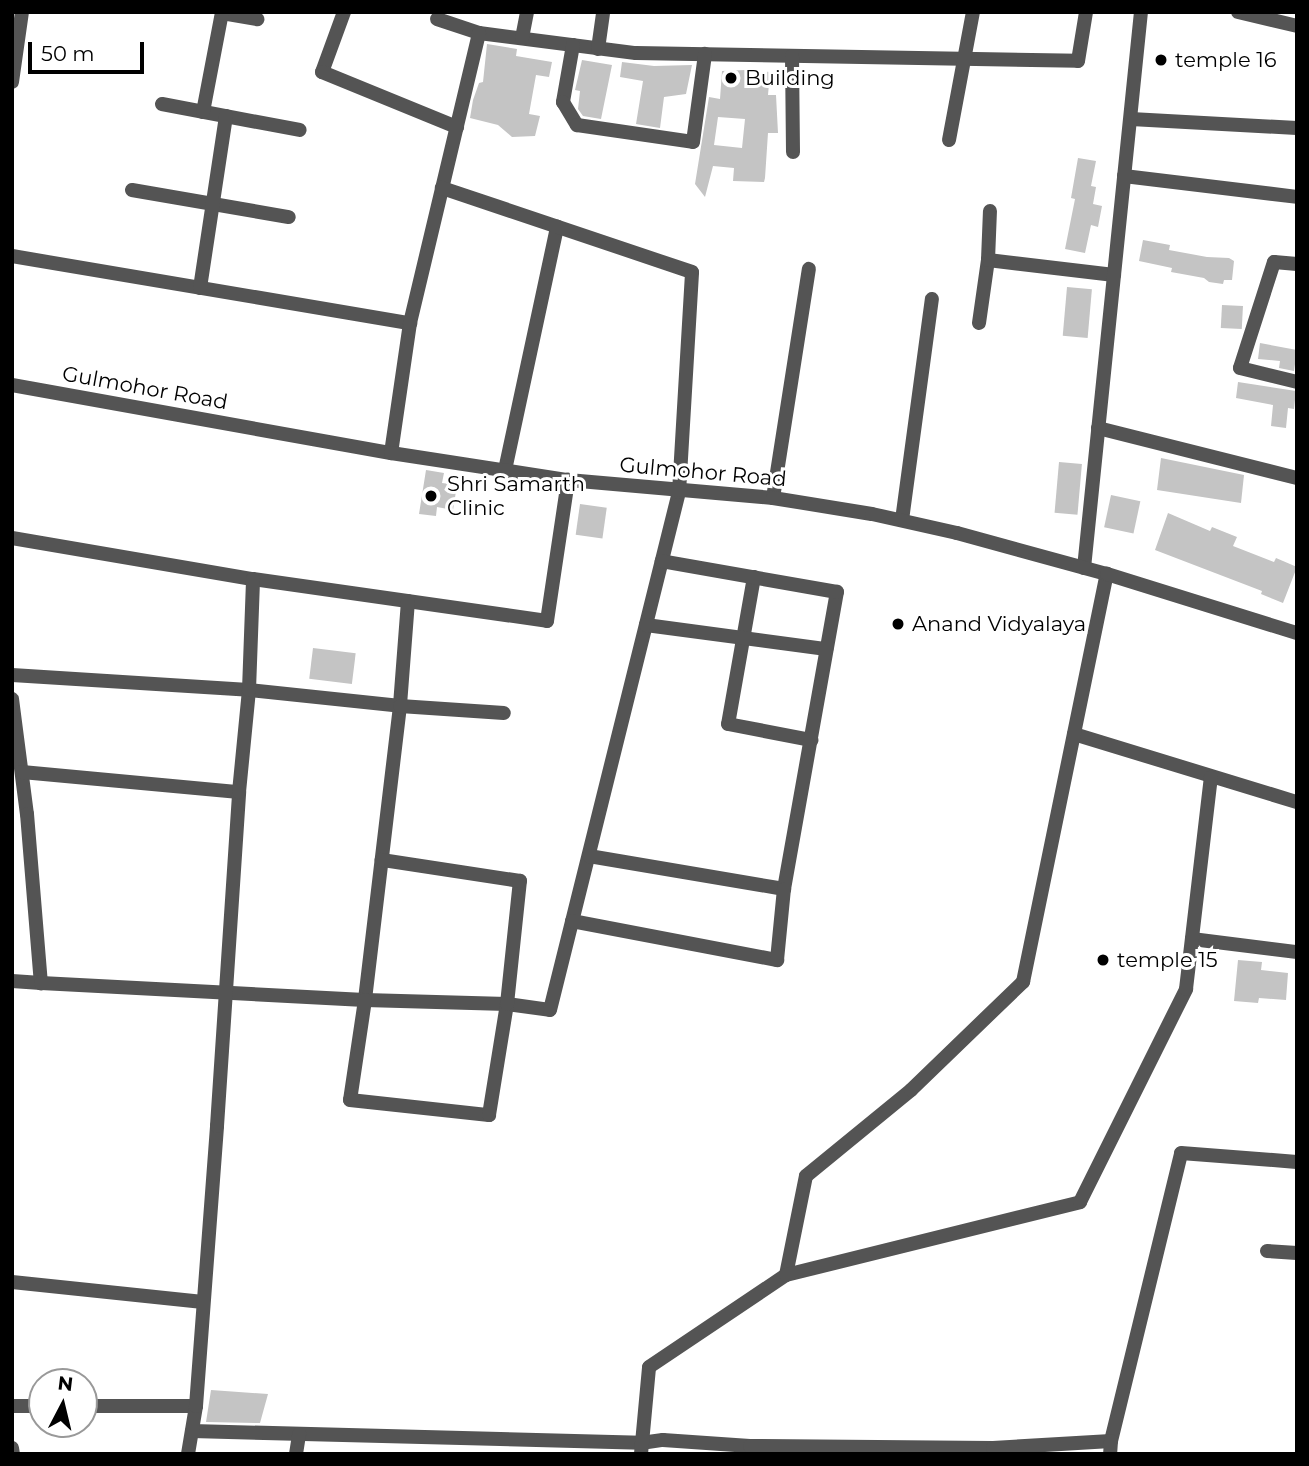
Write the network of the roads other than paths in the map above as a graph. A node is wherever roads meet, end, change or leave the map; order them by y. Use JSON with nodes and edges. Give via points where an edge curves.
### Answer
{"nodes":[{"id":1,"x":22,"y":12,"type":"edge"},
{"id":2,"x":344,"y":12,"type":"edge"},
{"id":3,"x":527,"y":12,"type":"edge"},
{"id":4,"x":603,"y":12,"type":"edge"},
{"id":5,"x":973,"y":12,"type":"edge"},
{"id":6,"x":1086,"y":12,"type":"edge"},
{"id":7,"x":1141,"y":12,"type":"edge"},
{"id":8,"x":1238,"y":12,"type":"edge"},
{"id":9,"x":222,"y":13,"type":"edge"},
{"id":10,"x":434,"y":14,"type":"edge"},
{"id":11,"x":257,"y":19,"type":"dead end"},
{"id":12,"x":1297,"y":26,"type":"edge"},
{"id":13,"x":479,"y":33,"type":"junction"},
{"id":14,"x":522,"y":38,"type":"junction"},
{"id":15,"x":573,"y":45,"type":"junction"},
{"id":16,"x":598,"y":48,"type":"junction"},
{"id":17,"x":705,"y":54,"type":"junction"},
{"id":18,"x":792,"y":56,"type":"junction"},
{"id":19,"x":964,"y":59,"type":"junction"},
{"id":20,"x":12,"y":82,"type":"edge"},
{"id":21,"x":162,"y":104,"type":"dead end"},
{"id":22,"x":202,"y":112,"type":"junction"},
{"id":23,"x":226,"y":116,"type":"junction"},
{"id":24,"x":1130,"y":119,"type":"junction"},
{"id":25,"x":457,"y":127,"type":"junction"},
{"id":26,"x":1297,"y":128,"type":"edge"},
{"id":27,"x":300,"y":130,"type":"dead end"},
{"id":28,"x":949,"y":140,"type":"dead end"},
{"id":29,"x":793,"y":152,"type":"dead end"},
{"id":30,"x":1124,"y":176,"type":"junction"},
{"id":31,"x":442,"y":188,"type":"junction"},
{"id":32,"x":132,"y":190,"type":"dead end"},
{"id":33,"x":1297,"y":197,"type":"edge"},
{"id":34,"x":211,"y":204,"type":"junction"},
{"id":35,"x":990,"y":211,"type":"dead end"},
{"id":36,"x":289,"y":217,"type":"dead end"},
{"id":37,"x":557,"y":227,"type":"junction"},
{"id":38,"x":12,"y":256,"type":"edge"},
{"id":39,"x":988,"y":260,"type":"junction"},
{"id":40,"x":1297,"y":264,"type":"edge"},
{"id":41,"x":809,"y":269,"type":"dead end"},
{"id":42,"x":1114,"y":275,"type":"junction"},
{"id":43,"x":200,"y":288,"type":"junction"},
{"id":44,"x":932,"y":299,"type":"dead end"},
{"id":45,"x":410,"y":323,"type":"junction"},
{"id":46,"x":979,"y":323,"type":"dead end"},
{"id":47,"x":1297,"y":382,"type":"edge"},
{"id":48,"x":12,"y":386,"type":"edge"},
{"id":49,"x":1098,"y":428,"type":"junction"},
{"id":50,"x":391,"y":453,"type":"junction"},
{"id":51,"x":505,"y":470,"type":"junction"},
{"id":52,"x":1297,"y":478,"type":"edge"},
{"id":53,"x":568,"y":480,"type":"junction"},
{"id":54,"x":679,"y":492,"type":"junction"},
{"id":55,"x":773,"y":498,"type":"junction"},
{"id":56,"x":902,"y":520,"type":"junction"},
{"id":57,"x":12,"y":538,"type":"edge"},
{"id":58,"x":662,"y":561,"type":"junction"},
{"id":59,"x":1084,"y":568,"type":"junction"},
{"id":60,"x":1107,"y":574,"type":"junction"},
{"id":61,"x":754,"y":577,"type":"junction"},
{"id":62,"x":253,"y":579,"type":"junction"},
{"id":63,"x":408,"y":601,"type":"junction"},
{"id":64,"x":646,"y":625,"type":"junction"},
{"id":65,"x":1297,"y":634,"type":"edge"},
{"id":66,"x":743,"y":638,"type":"junction"},
{"id":67,"x":827,"y":649,"type":"junction"},
{"id":68,"x":12,"y":675,"type":"edge"},
{"id":69,"x":249,"y":690,"type":"junction"},
{"id":70,"x":12,"y":699,"type":"edge"},
{"id":71,"x":400,"y":706,"type":"junction"},
{"id":72,"x":504,"y":713,"type":"dead end"},
{"id":73,"x":1074,"y":734,"type":"junction"},
{"id":74,"x":811,"y":740,"type":"junction"},
{"id":75,"x":22,"y":772,"type":"junction"},
{"id":76,"x":1210,"y":777,"type":"junction"},
{"id":77,"x":239,"y":792,"type":"junction"},
{"id":78,"x":1297,"y":802,"type":"edge"},
{"id":79,"x":27,"y":814,"type":"junction"},
{"id":80,"x":12,"y":817,"type":"edge"},
{"id":81,"x":589,"y":856,"type":"junction"},
{"id":82,"x":382,"y":860,"type":"junction"},
{"id":83,"x":785,"y":888,"type":"junction"},
{"id":84,"x":572,"y":921,"type":"junction"},
{"id":85,"x":1192,"y":939,"type":"junction"},
{"id":86,"x":1297,"y":952,"type":"edge"},
{"id":87,"x":12,"y":981,"type":"edge"},
{"id":88,"x":41,"y":982,"type":"junction"},
{"id":89,"x":227,"y":991,"type":"junction"},
{"id":90,"x":365,"y":1000,"type":"junction"},
{"id":91,"x":507,"y":1004,"type":"junction"},
{"id":92,"x":1297,"y":1162,"type":"edge"},
{"id":93,"x":1267,"y":1251,"type":"dead end"},
{"id":94,"x":1297,"y":1253,"type":"edge"},
{"id":95,"x":786,"y":1275,"type":"junction"},
{"id":96,"x":12,"y":1282,"type":"edge"},
{"id":97,"x":203,"y":1302,"type":"junction"},
{"id":98,"x":98,"y":1406,"type":"edge"},
{"id":99,"x":196,"y":1406,"type":"junction"},
{"id":100,"x":192,"y":1431,"type":"junction"},
{"id":101,"x":299,"y":1434,"type":"junction"},
{"id":102,"x":1110,"y":1447,"type":"edge"},
{"id":103,"x":12,"y":1448,"type":"edge"},
{"id":104,"x":641,"y":1448,"type":"edge"},
{"id":105,"x":750,"y":1450,"type":"edge"},
{"id":106,"x":993,"y":1451,"type":"edge"},
{"id":107,"x":13,"y":1454,"type":"edge"},
{"id":108,"x":188,"y":1454,"type":"edge"},
{"id":109,"x":296,"y":1454,"type":"edge"}],
"edges":[{"from":1,"to":20,"type":"street"},
{"from":2,"to":25,"type":"street","via":[[322,72]]},
{"from":3,"to":14,"type":"street"},
{"from":4,"to":16,"type":"street"},
{"from":5,"to":19,"type":"street"},
{"from":6,"to":19,"type":"street","via":[[1077,61]]},
{"from":7,"to":24,"type":"street"},
{"from":8,"to":12,"type":"street"},
{"from":9,"to":11,"type":"street"},
{"from":9,"to":22,"type":"street"},
{"from":10,"to":13,"type":"street"},
{"from":13,"to":14,"type":"street"},
{"from":13,"to":25,"type":"street"},
{"from":14,"to":15,"type":"street"},
{"from":15,"to":16,"type":"street"},
{"from":15,"to":17,"type":"street","via":[[564,102],[577,125],[693,142]]},
{"from":16,"to":17,"type":"street"},
{"from":17,"to":18,"type":"street"},
{"from":18,"to":19,"type":"street"},
{"from":18,"to":29,"type":"street"},
{"from":19,"to":28,"type":"street"},
{"from":21,"to":22,"type":"street"},
{"from":22,"to":23,"type":"street"},
{"from":23,"to":27,"type":"street"},
{"from":23,"to":34,"type":"street"},
{"from":24,"to":26,"type":"street"},
{"from":24,"to":30,"type":"street"},
{"from":25,"to":31,"type":"street"},
{"from":30,"to":33,"type":"street"},
{"from":30,"to":42,"type":"street"},
{"from":31,"to":37,"type":"street"},
{"from":31,"to":45,"type":"street"},
{"from":32,"to":34,"type":"street"},
{"from":34,"to":36,"type":"street"},
{"from":34,"to":43,"type":"street"},
{"from":35,"to":39,"type":"street"},
{"from":37,"to":51,"type":"street"},
{"from":37,"to":54,"type":"street","via":[[692,272]]},
{"from":38,"to":43,"type":"street"},
{"from":39,"to":42,"type":"street"},
{"from":39,"to":46,"type":"street"},
{"from":40,"to":47,"type":"street","via":[[1274,262],[1240,369]]},
{"from":41,"to":55,"type":"street"},
{"from":42,"to":49,"type":"street"},
{"from":43,"to":45,"type":"street"},
{"from":44,"to":56,"type":"street"},
{"from":45,"to":50,"type":"street"},
{"from":48,"to":50,"type":"street","name":"Gulmohor Road"},
{"from":49,"to":52,"type":"street"},
{"from":49,"to":59,"type":"street"},
{"from":50,"to":51,"type":"street","name":"Gulmohor Road"},
{"from":51,"to":53,"type":"street","name":"Gulmohor Road"},
{"from":53,"to":54,"type":"street","name":"Gulmohor Road"},
{"from":53,"to":63,"type":"street","via":[[547,621]]},
{"from":54,"to":55,"type":"street","name":"Gulmohor Road"},
{"from":54,"to":58,"type":"street"},
{"from":55,"to":56,"type":"street","name":"Gulmohor Road"},
{"from":56,"to":59,"type":"street","name":"Gulmohor Road"},
{"from":57,"to":62,"type":"street"},
{"from":58,"to":61,"type":"street"},
{"from":58,"to":64,"type":"street"},
{"from":59,"to":60,"type":"street","name":"Gulmohor Road"},
{"from":60,"to":65,"type":"street","name":"Gulmohor Road"},
{"from":60,"to":73,"type":"street"},
{"from":61,"to":66,"type":"street"},
{"from":61,"to":67,"type":"street","via":[[837,592]]},
{"from":62,"to":63,"type":"street"},
{"from":62,"to":69,"type":"street"},
{"from":63,"to":71,"type":"street"},
{"from":64,"to":66,"type":"street"},
{"from":64,"to":81,"type":"street"},
{"from":66,"to":67,"type":"street"},
{"from":66,"to":74,"type":"street","via":[[728,724]]},
{"from":67,"to":74,"type":"street"},
{"from":68,"to":69,"type":"street"},
{"from":69,"to":71,"type":"street"},
{"from":69,"to":77,"type":"street"},
{"from":70,"to":75,"type":"street"},
{"from":71,"to":72,"type":"street"},
{"from":71,"to":82,"type":"street"},
{"from":73,"to":76,"type":"street"},
{"from":73,"to":95,"type":"street","via":[[1023,982],[911,1090],[806,1176]]},
{"from":74,"to":83,"type":"street"},
{"from":75,"to":77,"type":"street"},
{"from":75,"to":79,"type":"street"},
{"from":76,"to":78,"type":"street"},
{"from":76,"to":85,"type":"street"},
{"from":77,"to":89,"type":"street"},
{"from":79,"to":80,"type":"street"},
{"from":79,"to":88,"type":"street"},
{"from":81,"to":83,"type":"street"},
{"from":81,"to":84,"type":"street"},
{"from":82,"to":90,"type":"street"},
{"from":82,"to":91,"type":"street","via":[[520,881]]},
{"from":83,"to":84,"type":"street","via":[[777,960]]},
{"from":84,"to":91,"type":"street","via":[[550,1010]]},
{"from":85,"to":86,"type":"street"},
{"from":85,"to":95,"type":"street","via":[[1186,989],[1080,1202]]},
{"from":87,"to":88,"type":"street"},
{"from":88,"to":89,"type":"street"},
{"from":89,"to":90,"type":"street"},
{"from":89,"to":97,"type":"street"},
{"from":90,"to":91,"type":"street"},
{"from":90,"to":91,"type":"street","via":[[350,1100],[489,1115]]},
{"from":92,"to":102,"type":"street","via":[[1181,1153]]},
{"from":93,"to":94,"type":"street"},
{"from":95,"to":104,"type":"street","via":[[649,1367]]},
{"from":96,"to":97,"type":"street"},
{"from":97,"to":99,"type":"street"},
{"from":98,"to":99,"type":"street"},
{"from":99,"to":100,"type":"street"},
{"from":100,"to":101,"type":"street"},
{"from":100,"to":108,"type":"street"},
{"from":101,"to":104,"type":"street"},
{"from":101,"to":109,"type":"street"},
{"from":102,"to":106,"type":"street"},
{"from":103,"to":107,"type":"street"},
{"from":104,"to":105,"type":"street","via":[[663,1440]]},
{"from":105,"to":106,"type":"street"}]}
